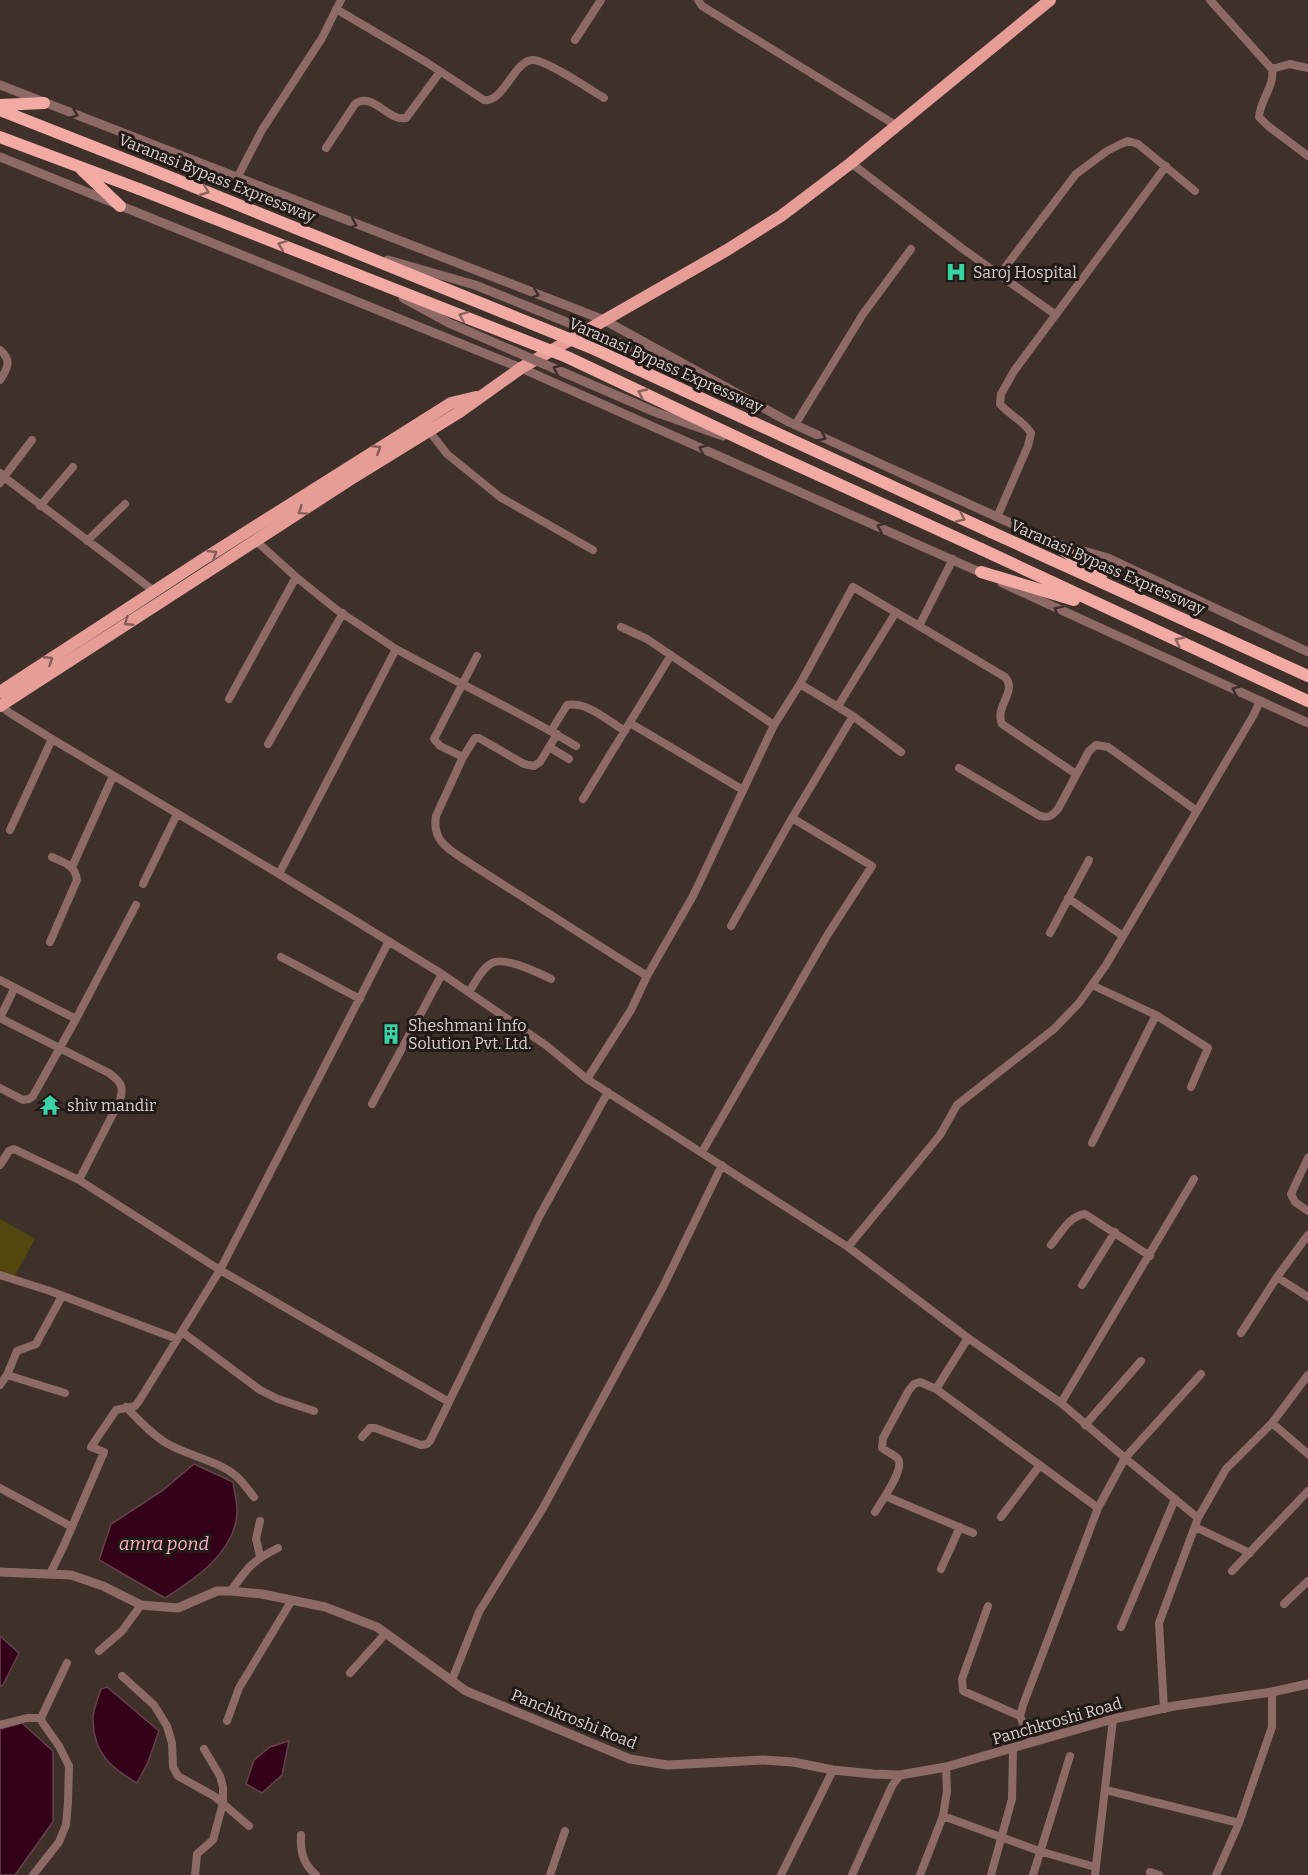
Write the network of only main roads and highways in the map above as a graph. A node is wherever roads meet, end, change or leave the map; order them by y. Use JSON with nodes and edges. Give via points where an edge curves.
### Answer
{"nodes":[{"id":1,"x":1050,"y":0,"type":"edge"},
{"id":2,"x":44,"y":103,"type":"road end"},
{"id":3,"x":0,"y":105,"type":"edge"},
{"id":4,"x":0,"y":110,"type":"edge"},
{"id":5,"x":0,"y":137,"type":"edge"},
{"id":6,"x":78,"y":166,"type":"junction"},
{"id":7,"x":120,"y":206,"type":"road end"},
{"id":8,"x":480,"y":396,"type":"junction"},
{"id":9,"x":1052,"y":542,"type":"road end"},
{"id":10,"x":981,"y":572,"type":"road end"},
{"id":11,"x":1128,"y":594,"type":"junction"},
{"id":12,"x":1129,"y":619,"type":"junction"},
{"id":13,"x":1308,"y":676,"type":"edge"},
{"id":14,"x":0,"y":692,"type":"edge"},
{"id":15,"x":1308,"y":701,"type":"edge"},
{"id":16,"x":1,"y":706,"type":"edge"}],
"edges":[{"from":1,"to":8,"type":"main road","via":[[781,216]]},
{"from":2,"to":3,"type":"highway"},
{"from":4,"to":11,"type":"highway","name":"Varanasi Bypass Expressway","one_way":true,"bridge":true,"via":[[594,349]]},
{"from":5,"to":6,"type":"highway","name":"Varanasi Bypass Expressway"},
{"from":6,"to":7,"type":"highway"},
{"from":12,"to":6,"type":"highway","name":"Varanasi Bypass Expressway","one_way":true,"bridge":true,"via":[[567,357]]},
{"from":14,"to":8,"type":"main road","one_way":true,"via":[[451,403]]},
{"from":8,"to":16,"type":"main road","one_way":true},
{"from":9,"to":11,"type":"highway"},
{"from":10,"to":12,"type":"highway"},
{"from":11,"to":13,"type":"highway","name":"Varanasi Bypass Expressway"},
{"from":15,"to":12,"type":"highway","name":"Varanasi Bypass Expressway","one_way":true}]}
